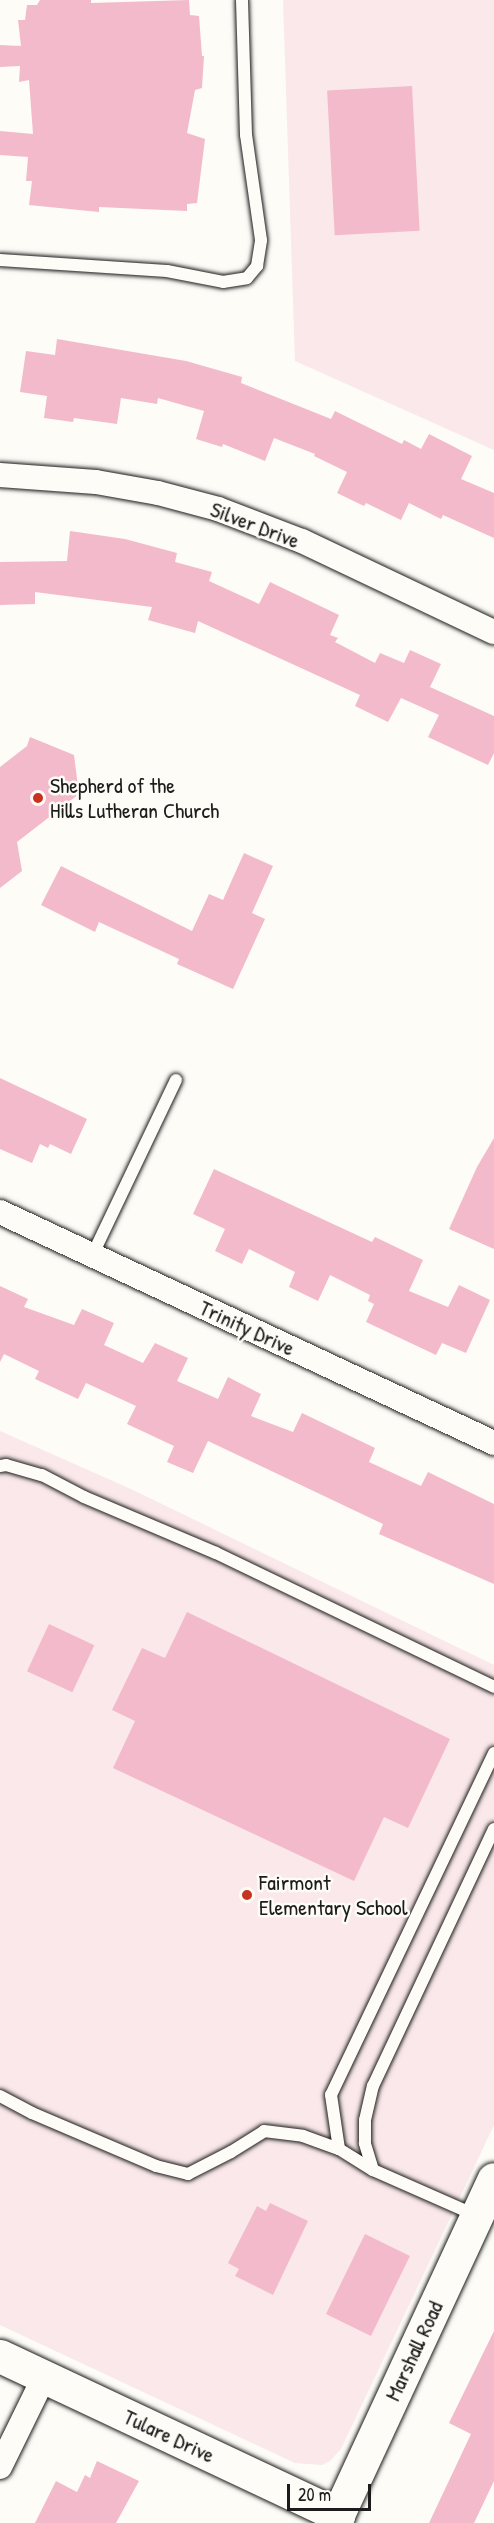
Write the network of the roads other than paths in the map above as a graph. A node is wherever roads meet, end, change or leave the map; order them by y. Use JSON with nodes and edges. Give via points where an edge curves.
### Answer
{"nodes":[{"id":1,"x":242,"y":0,"type":"edge"},
{"id":2,"x":0,"y":261,"type":"edge"},
{"id":3,"x":0,"y":476,"type":"edge"},
{"id":4,"x":494,"y":632,"type":"edge"},
{"id":5,"x":176,"y":1080,"type":"dead end"},
{"id":6,"x":0,"y":1212,"type":"edge"},
{"id":7,"x":92,"y":1256,"type":"junction"},
{"id":8,"x":493,"y":1441,"type":"edge"},
{"id":9,"x":0,"y":1466,"type":"edge"},
{"id":10,"x":494,"y":1687,"type":"edge"},
{"id":11,"x":494,"y":1753,"type":"edge"},
{"id":12,"x":494,"y":1829,"type":"edge"},
{"id":13,"x":0,"y":2096,"type":"edge"},
{"id":14,"x":339,"y":2149,"type":"junction"},
{"id":15,"x":373,"y":2169,"type":"junction"},
{"id":16,"x":494,"y":2179,"type":"edge"},
{"id":17,"x":476,"y":2215,"type":"junction"},
{"id":18,"x":0,"y":2356,"type":"edge"},
{"id":19,"x":44,"y":2377,"type":"junction"},
{"id":20,"x":0,"y":2467,"type":"edge"},
{"id":21,"x":336,"y":2519,"type":"edge"}],
"edges":[{"from":1,"to":2,"type":"lane","via":[[246,135],[261,240],[257,266],[247,278],[223,282],[167,271]]},
{"from":3,"to":4,"type":"street","name":"Silver Drive","via":[[96,482],[218,509],[302,541]]},
{"from":5,"to":7,"type":"lane"},
{"from":6,"to":7,"type":"street","name":"Trinity Drive"},
{"from":7,"to":8,"type":"street","name":"Trinity Drive"},
{"from":9,"to":10,"type":"lane","via":[[6,1464],[42,1475],[216,1553]]},
{"from":11,"to":14,"type":"lane","via":[[331,2095]]},
{"from":12,"to":15,"type":"lane","via":[[373,2086],[365,2120],[365,2143]]},
{"from":13,"to":14,"type":"lane","via":[[156,2166],[188,2174],[264,2131],[285,2132]]},
{"from":14,"to":15,"type":"lane"},
{"from":15,"to":17,"type":"lane"},
{"from":16,"to":17,"type":"street","name":"Marshall Road"},
{"from":17,"to":21,"type":"street","name":"Marshall Road"},
{"from":18,"to":19,"type":"street","name":"Tulare Drive"},
{"from":19,"to":20,"type":"street"},
{"from":19,"to":21,"type":"street","name":"Tulare Drive"}]}
